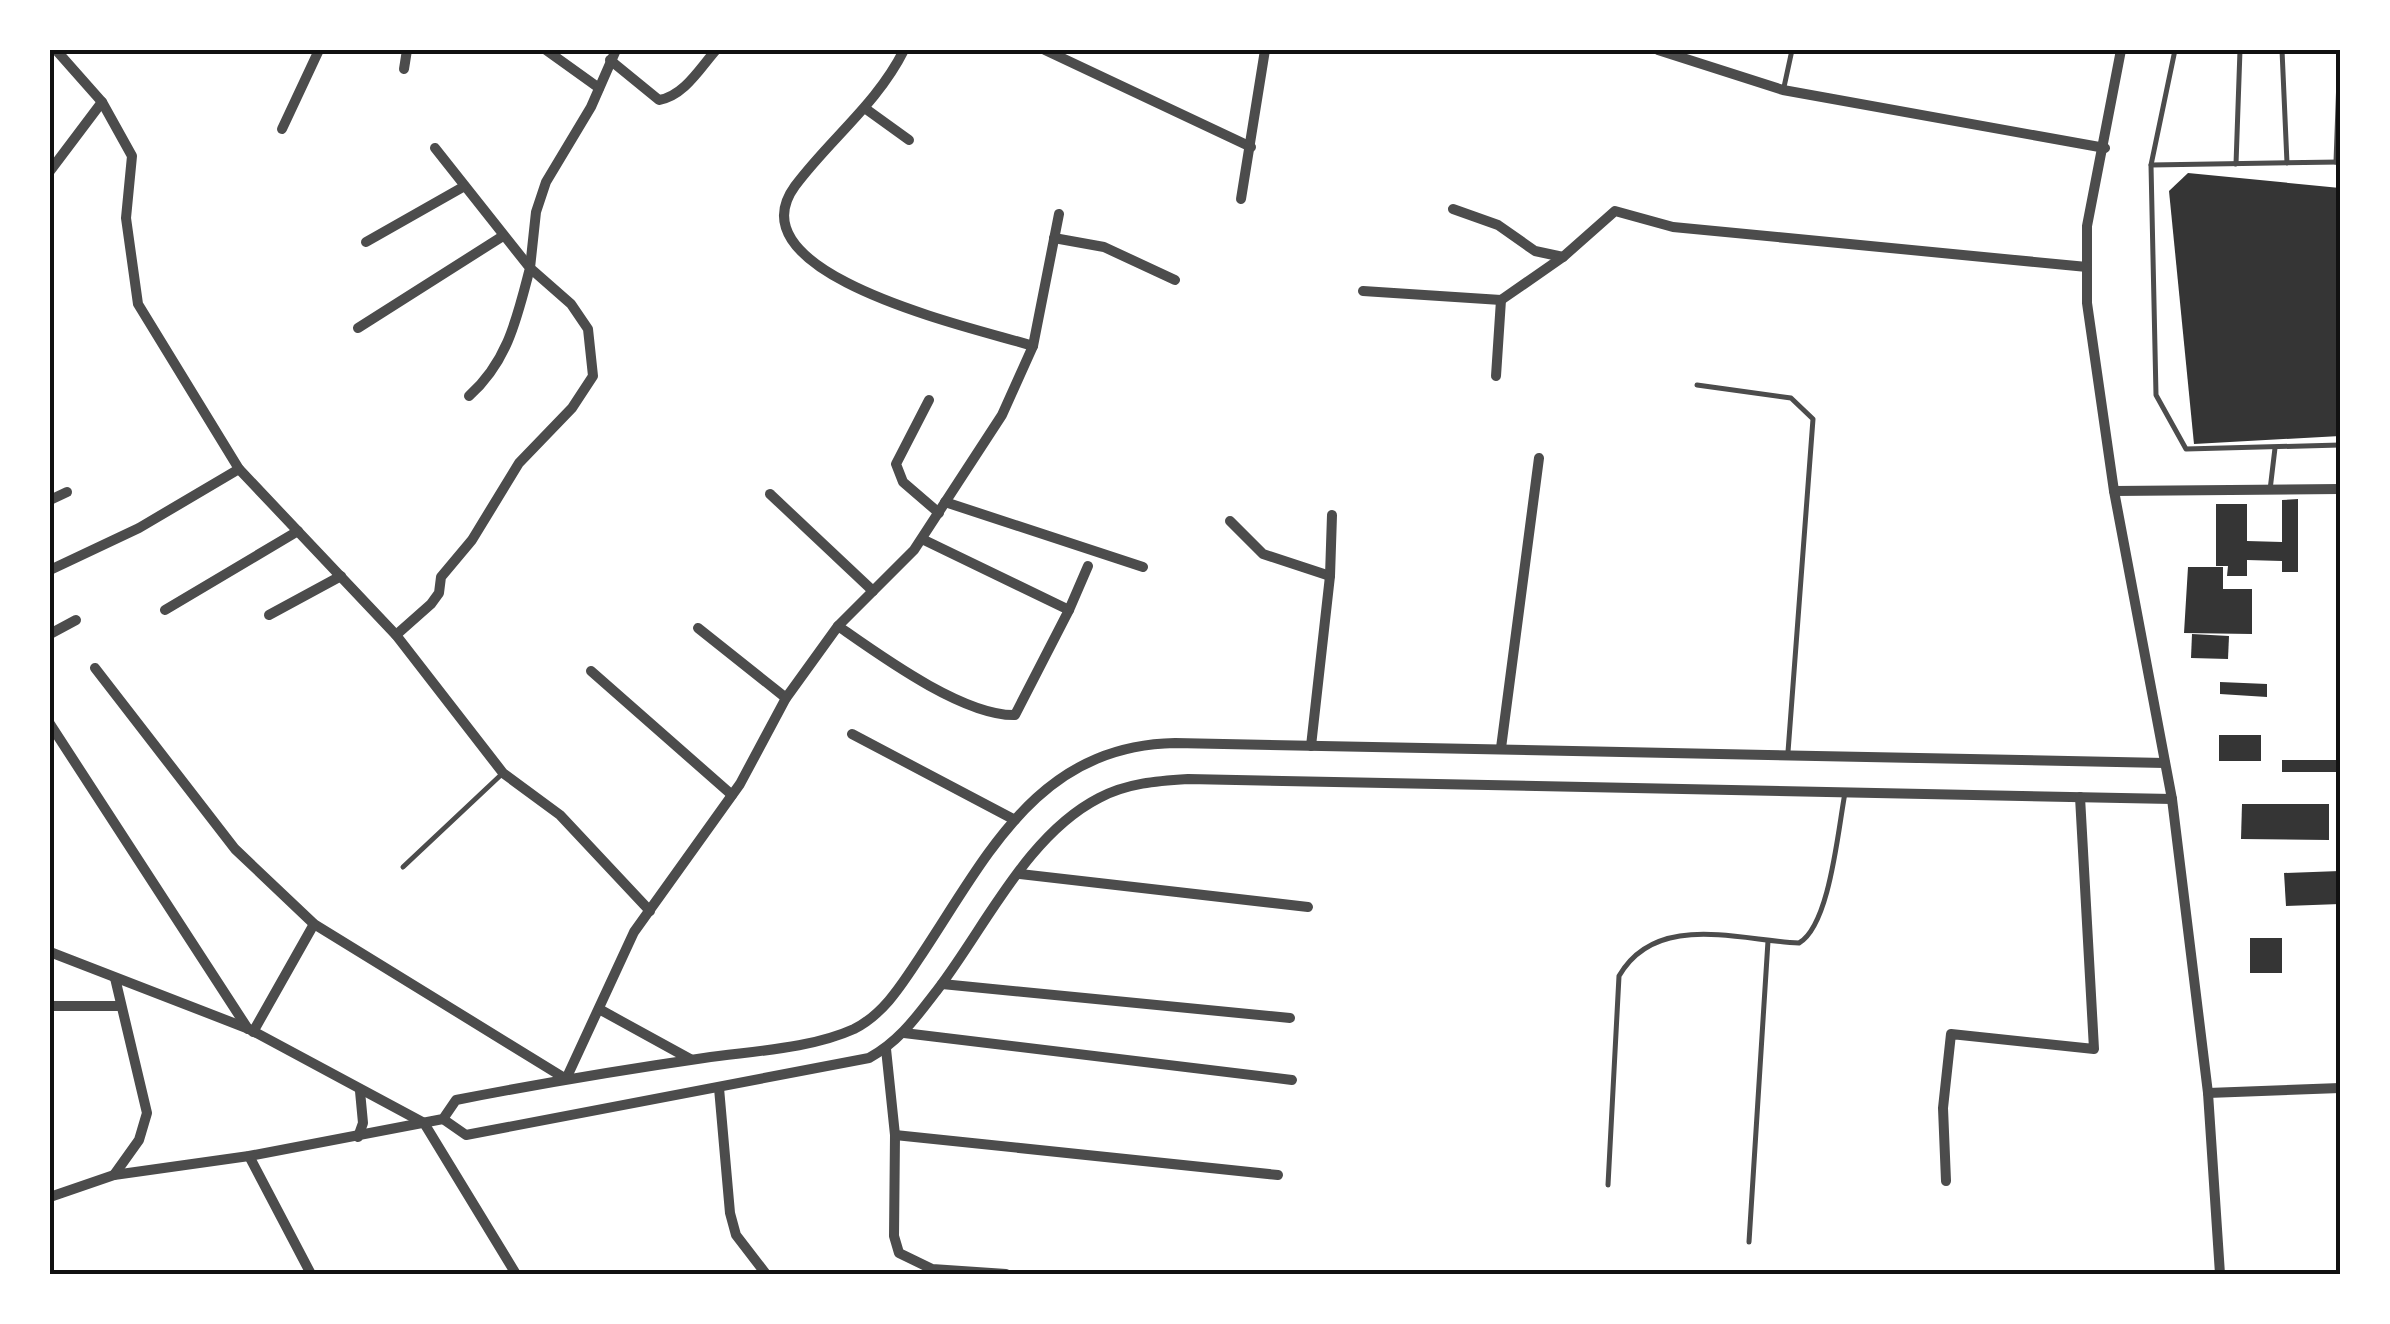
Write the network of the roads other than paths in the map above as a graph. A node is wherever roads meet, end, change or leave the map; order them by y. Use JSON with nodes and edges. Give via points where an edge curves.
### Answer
{"nodes":[{"id":1,"x":319,"y":50,"type":"edge"},
{"id":2,"x":407,"y":50,"type":"edge"},
{"id":3,"x":546,"y":50,"type":"edge"},
{"id":4,"x":716,"y":50,"type":"edge"},
{"id":5,"x":904,"y":50,"type":"edge"},
{"id":6,"x":1045,"y":50,"type":"edge"},
{"id":7,"x":1265,"y":50,"type":"edge"},
{"id":8,"x":1658,"y":50,"type":"edge"},
{"id":9,"x":1792,"y":50,"type":"edge"},
{"id":10,"x":2122,"y":50,"type":"edge"},
{"id":11,"x":2175,"y":50,"type":"edge"},
{"id":12,"x":2240,"y":50,"type":"edge"},
{"id":13,"x":2282,"y":50,"type":"edge"},
{"id":14,"x":2340,"y":50,"type":"edge"},
{"id":15,"x":63,"y":53,"type":"edge"},
{"id":16,"x":613,"y":55,"type":"edge"},
{"id":17,"x":404,"y":69,"type":"dead end"},
{"id":18,"x":599,"y":88,"type":"junction"},
{"id":19,"x":1783,"y":90,"type":"junction"},
{"id":20,"x":102,"y":102,"type":"junction"},
{"id":21,"x":866,"y":109,"type":"junction"},
{"id":22,"x":282,"y":129,"type":"dead end"},
{"id":23,"x":908,"y":140,"type":"dead end"},
{"id":24,"x":1251,"y":147,"type":"junction"},
{"id":25,"x":434,"y":148,"type":"dead end"},
{"id":26,"x":2104,"y":148,"type":"junction"},
{"id":27,"x":2338,"y":162,"type":"edge"},
{"id":28,"x":2287,"y":163,"type":"junction"},
{"id":29,"x":2236,"y":164,"type":"junction"},
{"id":30,"x":2151,"y":165,"type":"junction"},
{"id":31,"x":50,"y":171,"type":"edge"},
{"id":32,"x":462,"y":187,"type":"junction"},
{"id":33,"x":1242,"y":199,"type":"dead end"},
{"id":34,"x":1453,"y":208,"type":"dead end"},
{"id":35,"x":1059,"y":214,"type":"dead end"},
{"id":36,"x":503,"y":236,"type":"junction"},
{"id":37,"x":1054,"y":238,"type":"junction"},
{"id":38,"x":366,"y":242,"type":"dead end"},
{"id":39,"x":1563,"y":257,"type":"junction"},
{"id":40,"x":2088,"y":267,"type":"junction"},
{"id":41,"x":530,"y":268,"type":"junction"},
{"id":42,"x":1175,"y":280,"type":"dead end"},
{"id":43,"x":1362,"y":292,"type":"dead end"},
{"id":44,"x":1501,"y":300,"type":"junction"},
{"id":45,"x":358,"y":328,"type":"dead end"},
{"id":46,"x":1033,"y":346,"type":"junction"},
{"id":47,"x":1496,"y":376,"type":"dead end"},
{"id":48,"x":1696,"y":385,"type":"dead end"},
{"id":49,"x":470,"y":396,"type":"dead end"},
{"id":50,"x":929,"y":400,"type":"dead end"},
{"id":51,"x":2340,"y":445,"type":"edge"},
{"id":52,"x":2275,"y":446,"type":"junction"},
{"id":53,"x":1539,"y":458,"type":"dead end"},
{"id":54,"x":239,"y":469,"type":"junction"},
{"id":55,"x":2340,"y":489,"type":"edge"},
{"id":56,"x":2270,"y":490,"type":"junction"},
{"id":57,"x":2114,"y":491,"type":"junction"},
{"id":58,"x":67,"y":492,"type":"dead end"},
{"id":59,"x":770,"y":494,"type":"dead end"},
{"id":60,"x":50,"y":500,"type":"edge"},
{"id":61,"x":942,"y":508,"type":"junction"},
{"id":62,"x":1332,"y":515,"type":"dead end"},
{"id":63,"x":1230,"y":521,"type":"dead end"},
{"id":64,"x":298,"y":531,"type":"junction"},
{"id":65,"x":922,"y":539,"type":"junction"},
{"id":66,"x":1088,"y":566,"type":"dead end"},
{"id":67,"x":1143,"y":567,"type":"dead end"},
{"id":68,"x":50,"y":570,"type":"edge"},
{"id":69,"x":341,"y":576,"type":"junction"},
{"id":70,"x":1330,"y":576,"type":"junction"},
{"id":71,"x":873,"y":591,"type":"junction"},
{"id":72,"x":164,"y":610,"type":"dead end"},
{"id":73,"x":1069,"y":610,"type":"junction"},
{"id":74,"x":269,"y":615,"type":"dead end"},
{"id":75,"x":76,"y":620,"type":"dead end"},
{"id":76,"x":838,"y":626,"type":"junction"},
{"id":77,"x":698,"y":628,"type":"dead end"},
{"id":78,"x":50,"y":634,"type":"edge"},
{"id":79,"x":396,"y":634,"type":"junction"},
{"id":80,"x":95,"y":668,"type":"dead end"},
{"id":81,"x":591,"y":672,"type":"dead end"},
{"id":82,"x":786,"y":698,"type":"junction"},
{"id":83,"x":50,"y":724,"type":"edge"},
{"id":84,"x":852,"y":734,"type":"dead end"},
{"id":85,"x":1310,"y":746,"type":"junction"},
{"id":86,"x":1502,"y":748,"type":"junction"},
{"id":87,"x":1788,"y":756,"type":"junction"},
{"id":88,"x":2165,"y":763,"type":"junction"},
{"id":89,"x":503,"y":773,"type":"junction"},
{"id":90,"x":1845,"y":792,"type":"junction"},
{"id":91,"x":732,"y":794,"type":"junction"},
{"id":92,"x":2080,"y":798,"type":"junction"},
{"id":93,"x":2172,"y":800,"type":"junction"},
{"id":94,"x":1016,"y":820,"type":"junction"},
{"id":95,"x":403,"y":867,"type":"dead end"},
{"id":96,"x":1020,"y":874,"type":"junction"},
{"id":97,"x":1308,"y":908,"type":"dead end"},
{"id":98,"x":650,"y":911,"type":"junction"},
{"id":99,"x":314,"y":924,"type":"junction"},
{"id":100,"x":1768,"y":941,"type":"junction"},
{"id":101,"x":50,"y":952,"type":"edge"},
{"id":102,"x":115,"y":978,"type":"junction"},
{"id":103,"x":942,"y":984,"type":"junction"},
{"id":104,"x":50,"y":1006,"type":"edge"},
{"id":105,"x":120,"y":1006,"type":"junction"},
{"id":106,"x":599,"y":1009,"type":"junction"},
{"id":107,"x":1290,"y":1018,"type":"dead end"},
{"id":108,"x":251,"y":1030,"type":"junction"},
{"id":109,"x":904,"y":1033,"type":"junction"},
{"id":110,"x":886,"y":1049,"type":"junction"},
{"id":111,"x":691,"y":1060,"type":"junction"},
{"id":112,"x":566,"y":1078,"type":"junction"},
{"id":113,"x":1292,"y":1080,"type":"dead end"},
{"id":114,"x":719,"y":1088,"type":"junction"},
{"id":115,"x":2340,"y":1088,"type":"edge"},
{"id":116,"x":360,"y":1092,"type":"junction"},
{"id":117,"x":2208,"y":1093,"type":"junction"},
{"id":118,"x":443,"y":1119,"type":"junction"},
{"id":119,"x":424,"y":1123,"type":"junction"},
{"id":120,"x":895,"y":1135,"type":"junction"},
{"id":121,"x":358,"y":1137,"type":"junction"},
{"id":122,"x":250,"y":1156,"type":"junction"},
{"id":123,"x":114,"y":1175,"type":"junction"},
{"id":124,"x":1278,"y":1175,"type":"dead end"},
{"id":125,"x":1946,"y":1182,"type":"dead end"},
{"id":126,"x":1608,"y":1186,"type":"dead end"},
{"id":127,"x":50,"y":1196,"type":"edge"},
{"id":128,"x":1749,"y":1242,"type":"dead end"},
{"id":129,"x":311,"y":1274,"type":"edge"},
{"id":130,"x":516,"y":1274,"type":"edge"},
{"id":131,"x":766,"y":1274,"type":"edge"},
{"id":132,"x":1006,"y":1274,"type":"edge"},
{"id":133,"x":2220,"y":1274,"type":"edge"}],
"edges":[{"from":1,"to":22,"type":"street"},
{"from":2,"to":17,"type":"street"},
{"from":3,"to":18,"type":"street"},
{"from":4,"to":16,"type":"street","via":[[684,87],[658,100]]},
{"from":5,"to":21,"type":"street"},
{"from":6,"to":24,"type":"street"},
{"from":7,"to":24,"type":"street"},
{"from":8,"to":19,"type":"street"},
{"from":9,"to":19,"type":"lane"},
{"from":10,"to":26,"type":"street"},
{"from":11,"to":30,"type":"lane"},
{"from":12,"to":29,"type":"lane"},
{"from":13,"to":28,"type":"lane"},
{"from":14,"to":27,"type":"lane"},
{"from":15,"to":20,"type":"street"},
{"from":16,"to":18,"type":"street"},
{"from":18,"to":41,"type":"street","via":[[546,182]]},
{"from":19,"to":26,"type":"street"},
{"from":20,"to":31,"type":"street"},
{"from":20,"to":54,"type":"street","via":[[132,156],[126,218],[138,304]]},
{"from":21,"to":23,"type":"street"},
{"from":21,"to":46,"type":"street","via":[[794,188],[782,212],[783,227],[855,291]]},
{"from":24,"to":33,"type":"street"},
{"from":25,"to":32,"type":"street"},
{"from":26,"to":40,"type":"street","via":[[2088,226]]},
{"from":27,"to":28,"type":"lane"},
{"from":28,"to":29,"type":"lane"},
{"from":29,"to":30,"type":"lane"},
{"from":30,"to":52,"type":"lane","via":[[2156,395],[2186,449]]},
{"from":32,"to":36,"type":"street"},
{"from":32,"to":38,"type":"street"},
{"from":34,"to":39,"type":"street","via":[[1498,225],[1535,251]]},
{"from":35,"to":37,"type":"street"},
{"from":36,"to":41,"type":"street"},
{"from":36,"to":45,"type":"street"},
{"from":37,"to":42,"type":"street","via":[[1104,247]]},
{"from":37,"to":46,"type":"street"},
{"from":39,"to":40,"type":"street","via":[[1615,211],[1673,227]]},
{"from":39,"to":44,"type":"street"},
{"from":40,"to":57,"type":"street","via":[[2087,303]]},
{"from":41,"to":49,"type":"street","via":[[512,338]]},
{"from":41,"to":79,"type":"street","via":[[588,329],[593,376],[519,464],[441,577],[431,604]]},
{"from":43,"to":44,"type":"street"},
{"from":44,"to":47,"type":"street"},
{"from":46,"to":61,"type":"street","via":[[1002,415]]},
{"from":48,"to":87,"type":"lane","via":[[1791,398],[1813,420]]},
{"from":50,"to":61,"type":"street","via":[[896,464],[903,482]]},
{"from":51,"to":52,"type":"lane"},
{"from":52,"to":56,"type":"lane"},
{"from":53,"to":86,"type":"street"},
{"from":54,"to":64,"type":"street"},
{"from":54,"to":68,"type":"street"},
{"from":55,"to":56,"type":"street"},
{"from":56,"to":57,"type":"street"},
{"from":57,"to":88,"type":"street"},
{"from":58,"to":60,"type":"street"},
{"from":59,"to":71,"type":"street"},
{"from":61,"to":65,"type":"street"},
{"from":61,"to":67,"type":"street"},
{"from":62,"to":70,"type":"street"},
{"from":63,"to":70,"type":"street","via":[[1262,554]]},
{"from":64,"to":69,"type":"street"},
{"from":64,"to":72,"type":"street"},
{"from":65,"to":71,"type":"street"},
{"from":65,"to":73,"type":"street"},
{"from":66,"to":73,"type":"street"},
{"from":69,"to":74,"type":"street"},
{"from":69,"to":79,"type":"street"},
{"from":70,"to":85,"type":"street"},
{"from":71,"to":76,"type":"street"},
{"from":73,"to":76,"type":"street","via":[[1015,715],[976,707]]},
{"from":75,"to":78,"type":"street"},
{"from":76,"to":82,"type":"street"},
{"from":77,"to":82,"type":"street"},
{"from":79,"to":89,"type":"street"},
{"from":80,"to":99,"type":"street","via":[[235,849]]},
{"from":81,"to":91,"type":"street"},
{"from":82,"to":91,"type":"street"},
{"from":83,"to":108,"type":"street"},
{"from":84,"to":94,"type":"street"},
{"from":85,"to":86,"type":"street"},
{"from":85,"to":94,"type":"street","via":[[1115,748],[1057,780]]},
{"from":86,"to":87,"type":"street"},
{"from":87,"to":88,"type":"street"},
{"from":88,"to":93,"type":"street"},
{"from":89,"to":95,"type":"lane"},
{"from":89,"to":98,"type":"street","via":[[560,814]]},
{"from":90,"to":92,"type":"street"},
{"from":90,"to":96,"type":"street","via":[[1142,782],[1077,810]]},
{"from":90,"to":100,"type":"lane","via":[[1811,936]]},
{"from":91,"to":98,"type":"street"},
{"from":92,"to":93,"type":"street"},
{"from":92,"to":125,"type":"street","via":[[2094,1048],[1952,1034]]},
{"from":93,"to":117,"type":"street"},
{"from":94,"to":111,"type":"street","via":[[871,1019],[814,1040]]},
{"from":96,"to":97,"type":"street"},
{"from":96,"to":103,"type":"street"},
{"from":98,"to":106,"type":"street"},
{"from":99,"to":108,"type":"street"},
{"from":99,"to":112,"type":"street"},
{"from":100,"to":126,"type":"lane","via":[[1662,936],[1627,962],[1619,976]]},
{"from":100,"to":128,"type":"lane"},
{"from":101,"to":102,"type":"street"},
{"from":102,"to":105,"type":"street"},
{"from":102,"to":108,"type":"street"},
{"from":103,"to":107,"type":"street"},
{"from":103,"to":109,"type":"street"},
{"from":104,"to":105,"type":"street"},
{"from":105,"to":123,"type":"street","via":[[147,1113],[139,1140]]},
{"from":106,"to":111,"type":"street"},
{"from":106,"to":112,"type":"street"},
{"from":108,"to":116,"type":"street"},
{"from":109,"to":110,"type":"street"},
{"from":109,"to":113,"type":"street"},
{"from":110,"to":114,"type":"street","via":[[851,1063]]},
{"from":110,"to":120,"type":"street"},
{"from":111,"to":112,"type":"street"},
{"from":112,"to":118,"type":"street","via":[[456,1100]]},
{"from":114,"to":118,"type":"street","via":[[466,1134]]},
{"from":114,"to":131,"type":"street","via":[[730,1213],[736,1234]]},
{"from":115,"to":117,"type":"street"},
{"from":116,"to":119,"type":"street"},
{"from":116,"to":121,"type":"street"},
{"from":117,"to":133,"type":"street"},
{"from":118,"to":119,"type":"street"},
{"from":119,"to":121,"type":"street"},
{"from":119,"to":130,"type":"street"},
{"from":120,"to":124,"type":"street"},
{"from":120,"to":132,"type":"street","via":[[899,1253],[932,1269]]},
{"from":121,"to":122,"type":"street"},
{"from":122,"to":123,"type":"street"},
{"from":122,"to":129,"type":"street"},
{"from":123,"to":127,"type":"street"}]}
